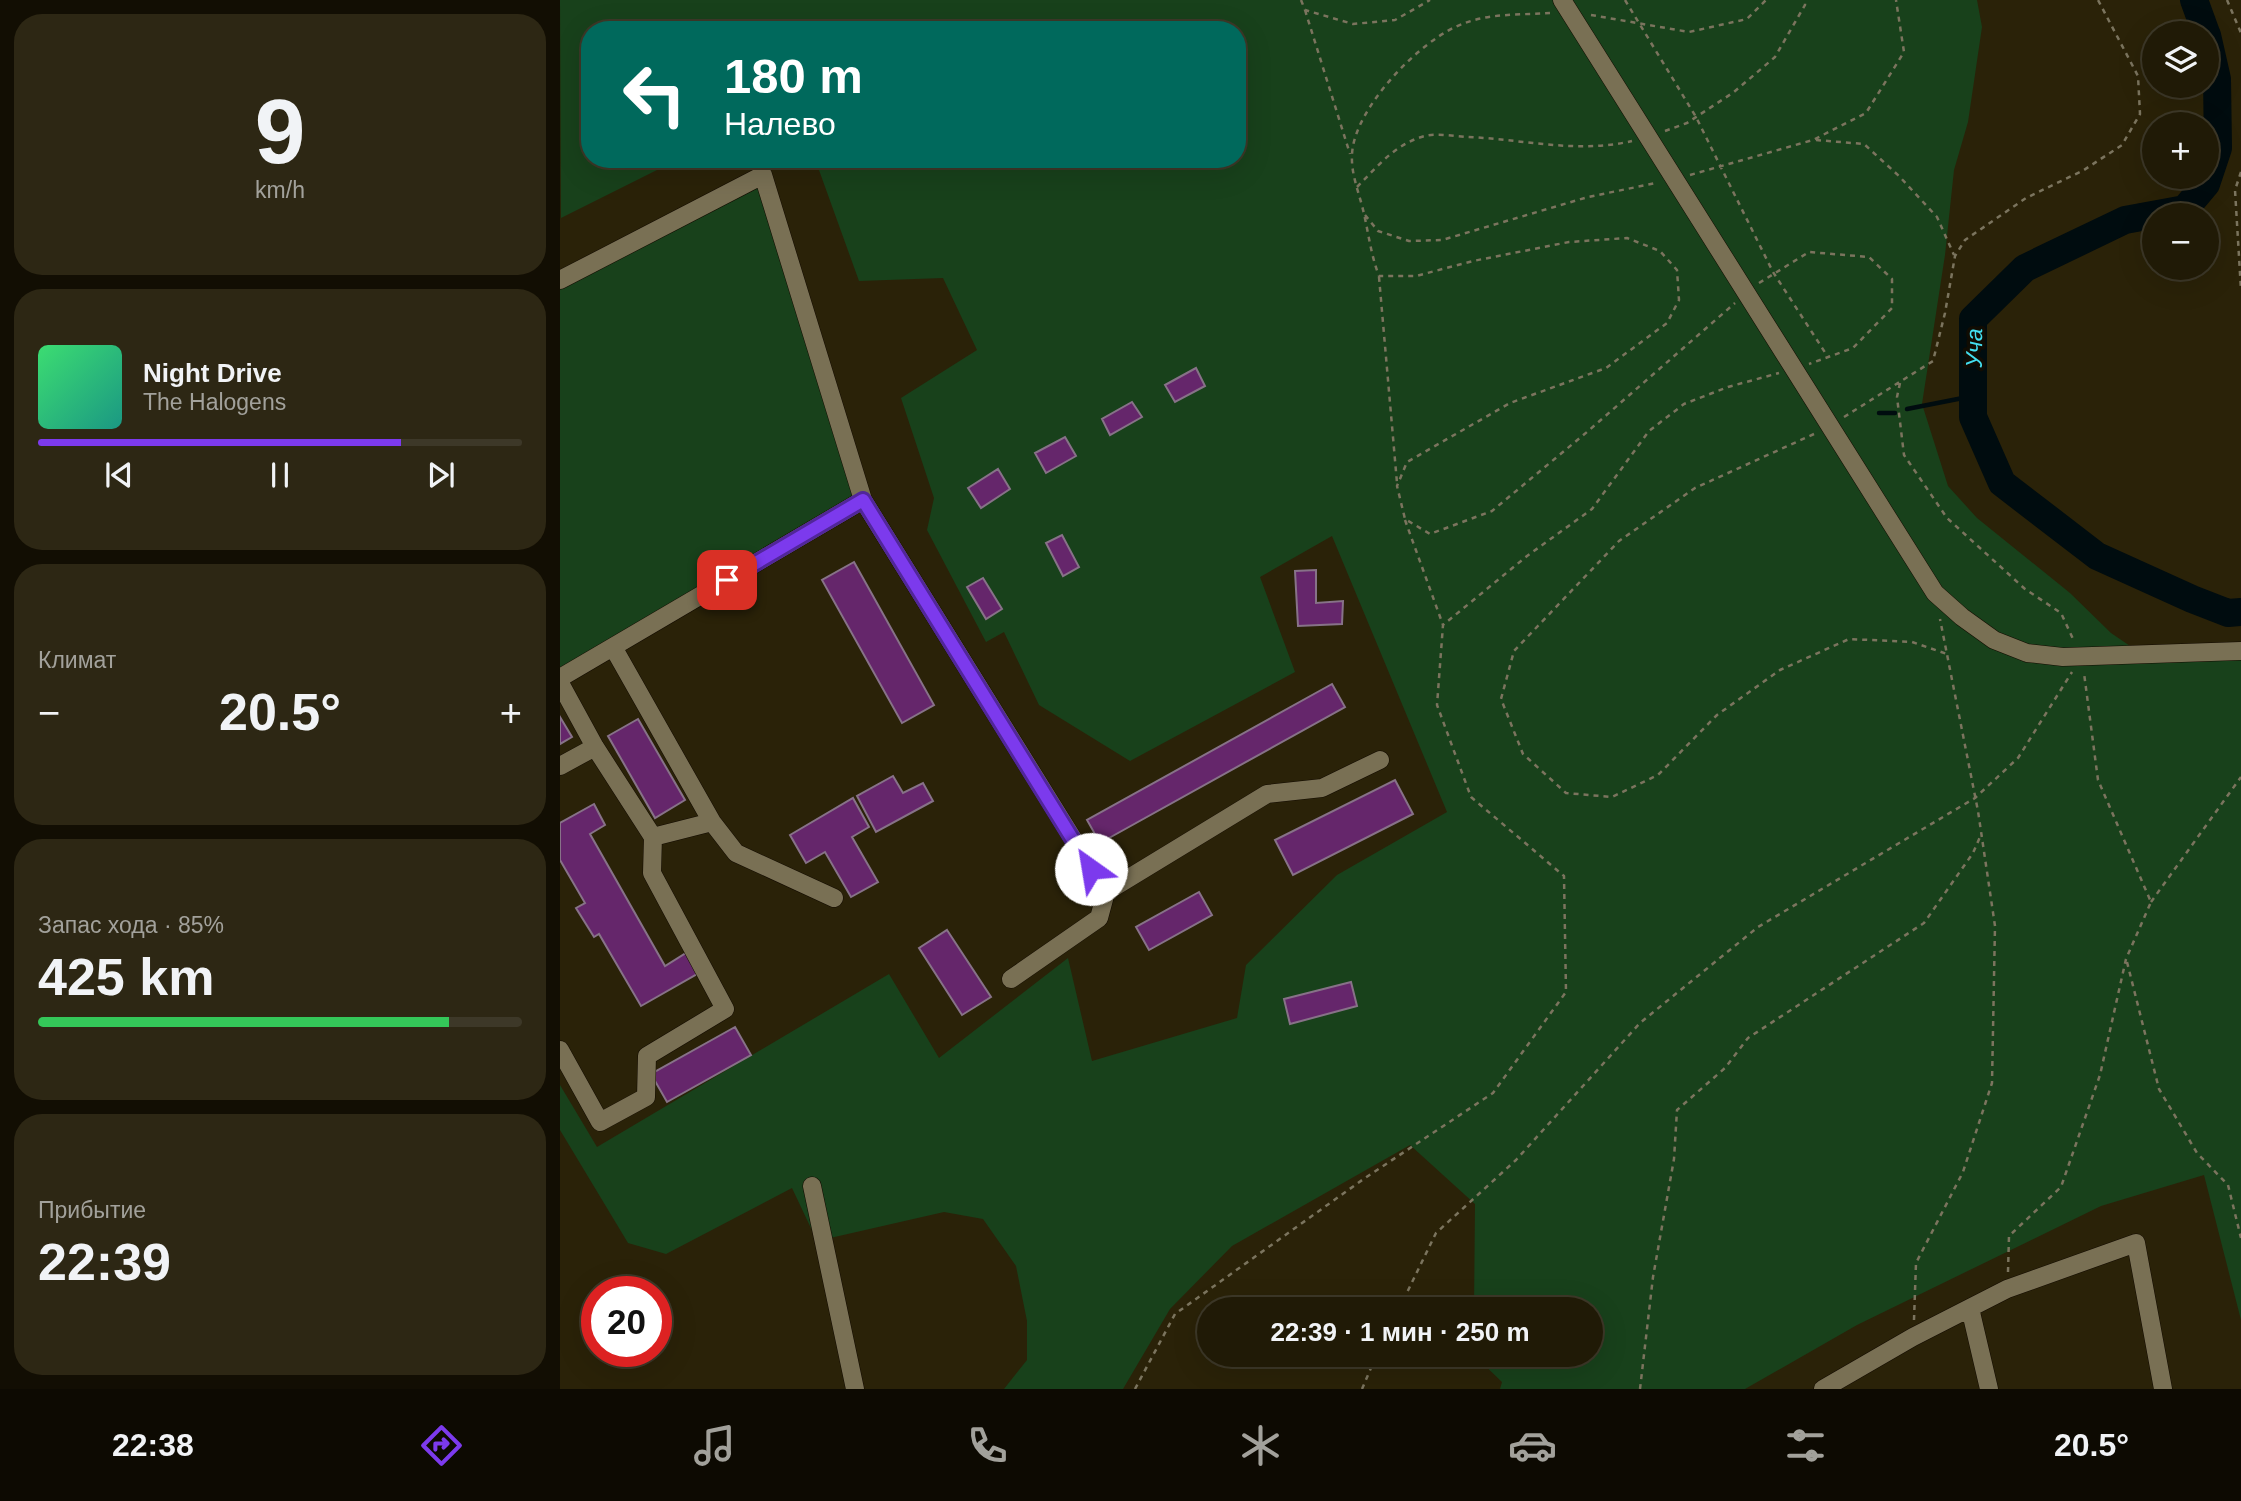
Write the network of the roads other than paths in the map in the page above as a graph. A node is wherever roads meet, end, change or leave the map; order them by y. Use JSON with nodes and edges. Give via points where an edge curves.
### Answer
{"nodes":[{"id":1,"x":1565,"y":6,"type":"edge"},
{"id":2,"x":560,"y":280,"type":"edge"},
{"id":3,"x":863,"y":500,"type":"junction"},
{"id":4,"x":613,"y":647,"type":"junction"},
{"id":5,"x":2241,"y":651,"type":"edge"},
{"id":6,"x":560,"y":680,"type":"edge"},
{"id":7,"x":595,"y":747,"type":"junction"},
{"id":8,"x":1381,"y":760,"type":"dead end"},
{"id":9,"x":560,"y":766,"type":"edge"},
{"id":10,"x":712,"y":822,"type":"junction"},
{"id":11,"x":653,"y":837,"type":"junction"},
{"id":12,"x":1106,"y":892,"type":"junction"},
{"id":13,"x":834,"y":898,"type":"dead end"},
{"id":14,"x":1011,"y":979,"type":"dead end"},
{"id":15,"x":560,"y":1050,"type":"edge"},
{"id":16,"x":812,"y":1186,"type":"dead end"},
{"id":17,"x":1970,"y":1308,"type":"junction"},
{"id":18,"x":855,"y":1389,"type":"edge"},
{"id":19,"x":1823,"y":1389,"type":"edge"},
{"id":20,"x":1989,"y":1389,"type":"edge"},
{"id":21,"x":2163,"y":1389,"type":"edge"}],
"edges":[{"from":1,"to":5,"type":"lane","via":[[1935,593],[1994,640],[2027,653],[2082,657]]},
{"from":2,"to":3,"type":"lane","via":[[763,175]]},
{"from":3,"to":4,"type":"lane"},
{"from":3,"to":12,"type":"lane"},
{"from":4,"to":6,"type":"lane"},
{"from":4,"to":10,"type":"lane"},
{"from":6,"to":7,"type":"lane"},
{"from":7,"to":9,"type":"lane"},
{"from":7,"to":11,"type":"lane"},
{"from":8,"to":12,"type":"lane","via":[[1322,788],[1267,794]]},
{"from":10,"to":11,"type":"lane"},
{"from":10,"to":13,"type":"lane","via":[[736,853]]},
{"from":11,"to":15,"type":"lane","via":[[652,873],[725,1009],[647,1056],[646,1097],[600,1122]]},
{"from":12,"to":14,"type":"lane","via":[[1099,918]]},
{"from":16,"to":18,"type":"lane"},
{"from":17,"to":19,"type":"lane"},
{"from":17,"to":20,"type":"lane"},
{"from":17,"to":21,"type":"lane","via":[[2007,1289],[2136,1243]]}]}
